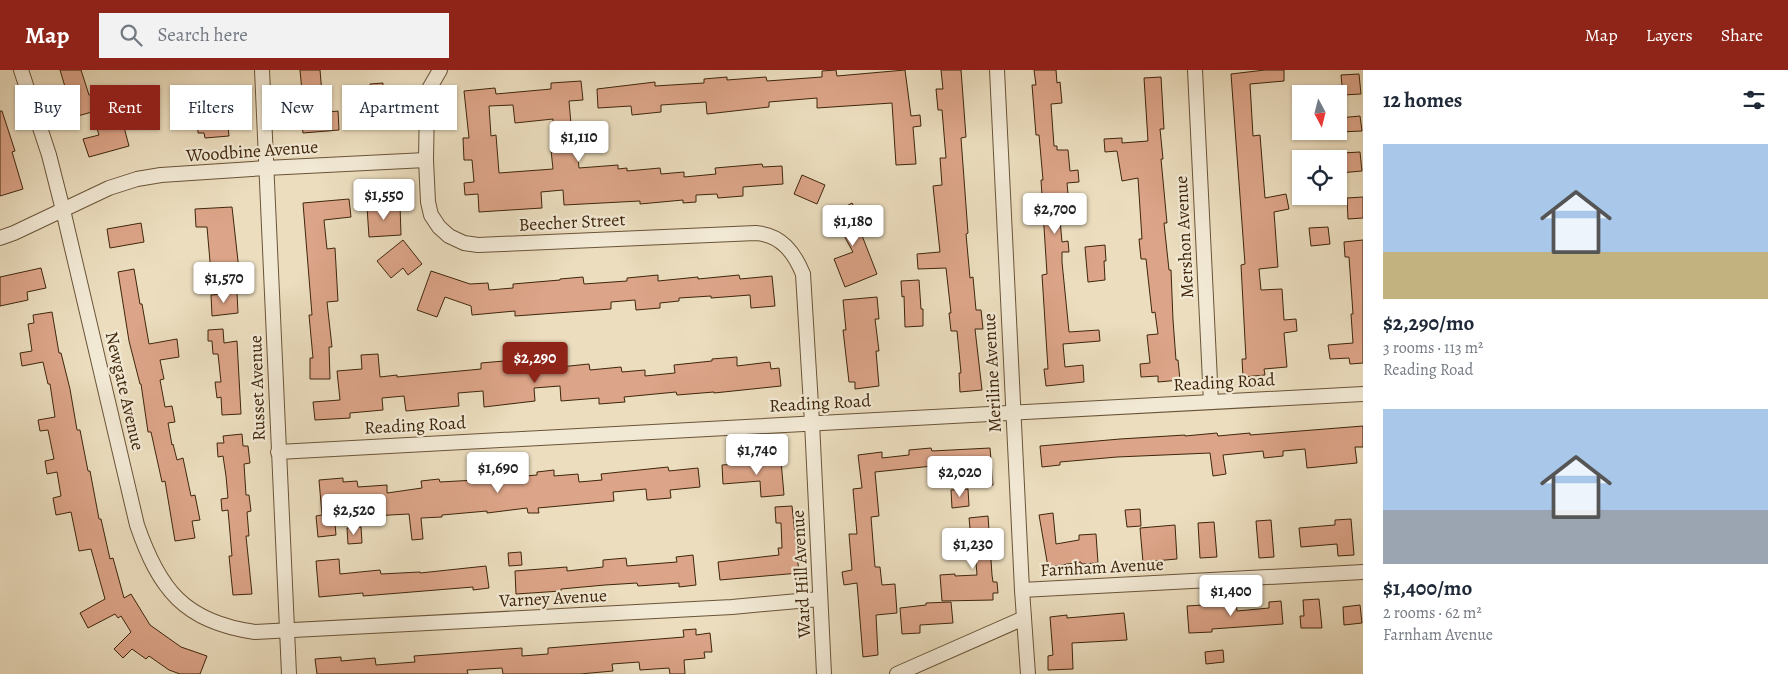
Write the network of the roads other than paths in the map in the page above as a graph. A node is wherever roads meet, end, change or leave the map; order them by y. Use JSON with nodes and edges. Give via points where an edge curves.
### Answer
{"nodes":[{"id":1,"x":21,"y":70,"type":"edge"},
{"id":2,"x":262,"y":70,"type":"edge"},
{"id":3,"x":440,"y":70,"type":"edge"},
{"id":4,"x":997,"y":70,"type":"edge"},
{"id":5,"x":1195,"y":70,"type":"edge"},
{"id":6,"x":426,"y":160,"type":"junction"},
{"id":7,"x":266,"y":168,"type":"junction"},
{"id":8,"x":63,"y":210,"type":"junction"},
{"id":9,"x":0,"y":238,"type":"edge"},
{"id":10,"x":780,"y":241,"type":"joint"},
{"id":11,"x":1363,"y":394,"type":"edge"},
{"id":12,"x":1211,"y":402,"type":"junction"},
{"id":13,"x":1013,"y":412,"type":"junction"},
{"id":14,"x":812,"y":422,"type":"junction"},
{"id":15,"x":278,"y":452,"type":"junction"},
{"id":16,"x":1363,"y":572,"type":"edge"},
{"id":17,"x":1022,"y":590,"type":"junction"},
{"id":18,"x":820,"y":600,"type":"junction"},
{"id":19,"x":1024,"y":618,"type":"junction"},
{"id":20,"x":287,"y":630,"type":"junction"},
{"id":21,"x":289,"y":674,"type":"edge"},
{"id":22,"x":824,"y":674,"type":"edge"},
{"id":23,"x":897,"y":674,"type":"edge"},
{"id":24,"x":1028,"y":674,"type":"edge"}],
"edges":[{"from":1,"to":8,"type":"street","name":"Newgate Avenue"},
{"from":2,"to":7,"type":"street","name":"Russet Avenue"},
{"from":3,"to":6,"type":"street","via":[[429,88]]},
{"from":4,"to":13,"type":"street","name":"Meriline Avenue"},
{"from":5,"to":12,"type":"street","name":"Mershon Avenue"},
{"from":6,"to":7,"type":"street","name":"Woodbine Avenue"},
{"from":6,"to":10,"type":"street","name":"Beecher Street","via":[[428,202],[432,215],[449,236],[464,243],[756,233]]},
{"from":7,"to":8,"type":"street","name":"Woodbine Avenue","via":[[137,179],[109,188]]},
{"from":7,"to":15,"type":"street","name":"Russet Avenue"},
{"from":8,"to":9,"type":"street","name":"Woodbine Avenue"},
{"from":8,"to":20,"type":"street","name":"Newgate Avenue","via":[[137,525],[157,573],[183,604],[215,623],[254,632]]},
{"from":10,"to":14,"type":"street","name":"Ward Hill Avenue","via":[[790,249],[802,274]]},
{"from":11,"to":12,"type":"street","name":"Reading Road"},
{"from":12,"to":13,"type":"street","name":"Reading Road"},
{"from":13,"to":14,"type":"street","name":"Reading Road"},
{"from":13,"to":17,"type":"street","name":"Meriline Avenue"},
{"from":14,"to":15,"type":"street","name":"Reading Road"},
{"from":14,"to":18,"type":"street","name":"Ward Hill Avenue"},
{"from":15,"to":20,"type":"street","name":"Russet Avenue"},
{"from":16,"to":17,"type":"street","name":"Farnham Avenue"},
{"from":17,"to":19,"type":"street","name":"Meriline Avenue"},
{"from":18,"to":20,"type":"street","name":"Varney Avenue"},
{"from":18,"to":22,"type":"street","name":"Ward Hill Avenue"},
{"from":19,"to":23,"type":"street"},
{"from":19,"to":24,"type":"street","name":"Meriline Avenue"},
{"from":20,"to":21,"type":"street","name":"Russet Avenue"}]}
